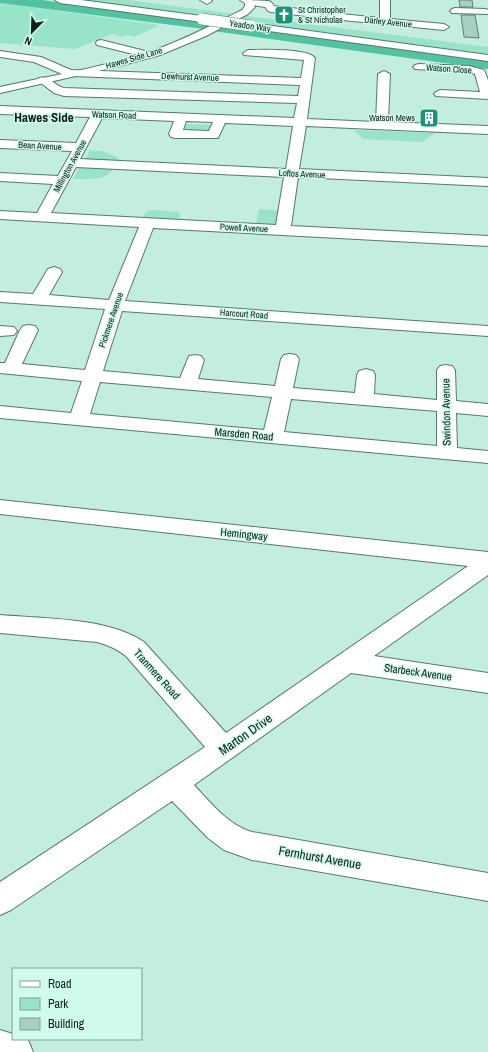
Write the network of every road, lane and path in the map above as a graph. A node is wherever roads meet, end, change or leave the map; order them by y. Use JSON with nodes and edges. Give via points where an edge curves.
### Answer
{"nodes":[{"id":1,"x":60,"y":0,"type":"edge"},
{"id":2,"x":385,"y":0,"type":"edge"},
{"id":3,"x":247,"y":1,"type":"edge"},
{"id":4,"x":205,"y":3,"type":"edge"},
{"id":5,"x":486,"y":6,"type":"edge"},
{"id":6,"x":214,"y":10,"type":"dead end"},
{"id":7,"x":455,"y":11,"type":"dead end"},
{"id":8,"x":316,"y":14,"type":"dead end"},
{"id":9,"x":332,"y":16,"type":"dead end"},
{"id":10,"x":385,"y":22,"type":"junction"},
{"id":11,"x":488,"y":22,"type":"edge"},
{"id":12,"x":444,"y":27,"type":"dead end"},
{"id":13,"x":101,"y":43,"type":"dead end"},
{"id":14,"x":248,"y":53,"type":"dead end"},
{"id":15,"x":0,"y":54,"type":"edge"},
{"id":16,"x":149,"y":55,"type":"junction"},
{"id":17,"x":488,"y":58,"type":"edge"},
{"id":18,"x":419,"y":67,"type":"dead end"},
{"id":19,"x":72,"y":74,"type":"junction"},
{"id":20,"x":384,"y":74,"type":"dead end"},
{"id":21,"x":43,"y":80,"type":"junction"},
{"id":22,"x":305,"y":82,"type":"junction"},
{"id":23,"x":0,"y":90,"type":"edge"},
{"id":24,"x":440,"y":94,"type":"dead end"},
{"id":25,"x":487,"y":94,"type":"edge"},
{"id":26,"x":303,"y":100,"type":"junction"},
{"id":27,"x":0,"y":110,"type":"edge"},
{"id":28,"x":98,"y":114,"type":"junction"},
{"id":29,"x":181,"y":118,"type":"junction"},
{"id":30,"x":218,"y":122,"type":"junction"},
{"id":31,"x":300,"y":122,"type":"junction"},
{"id":32,"x":348,"y":124,"type":"junction"},
{"id":33,"x":382,"y":125,"type":"junction"},
{"id":34,"x":443,"y":128,"type":"junction"},
{"id":35,"x":488,"y":132,"type":"edge"},
{"id":36,"x":363,"y":139,"type":"dead end"},
{"id":37,"x":423,"y":142,"type":"dead end"},
{"id":38,"x":0,"y":144,"type":"edge"},
{"id":39,"x":79,"y":148,"type":"junction"},
{"id":40,"x":71,"y":163,"type":"junction"},
{"id":41,"x":115,"y":165,"type":"junction"},
{"id":42,"x":292,"y":174,"type":"junction"},
{"id":43,"x":0,"y":177,"type":"edge"},
{"id":44,"x":99,"y":177,"type":"dead end"},
{"id":45,"x":62,"y":179,"type":"junction"},
{"id":46,"x":80,"y":179,"type":"dead end"},
{"id":47,"x":488,"y":182,"type":"edge"},
{"id":48,"x":188,"y":210,"type":"dead end"},
{"id":49,"x":0,"y":215,"type":"edge"},
{"id":50,"x":42,"y":217,"type":"junction"},
{"id":51,"x":141,"y":217,"type":"junction"},
{"id":52,"x":184,"y":224,"type":"junction"},
{"id":53,"x":283,"y":230,"type":"junction"},
{"id":54,"x":488,"y":241,"type":"edge"},
{"id":55,"x":54,"y":272,"type":"dead end"},
{"id":56,"x":0,"y":298,"type":"edge"},
{"id":57,"x":38,"y":300,"type":"junction"},
{"id":58,"x":115,"y":305,"type":"junction"},
{"id":59,"x":29,"y":330,"type":"dead end"},
{"id":60,"x":488,"y":331,"type":"edge"},
{"id":61,"x":290,"y":359,"type":"dead end"},
{"id":62,"x":195,"y":360,"type":"dead end"},
{"id":63,"x":5,"y":368,"type":"edge"},
{"id":64,"x":446,"y":370,"type":"dead end"},
{"id":65,"x":366,"y":375,"type":"dead end"},
{"id":66,"x":92,"y":376,"type":"junction"},
{"id":67,"x":188,"y":385,"type":"junction"},
{"id":68,"x":282,"y":393,"type":"junction"},
{"id":69,"x":364,"y":400,"type":"junction"},
{"id":70,"x":446,"y":407,"type":"junction"},
{"id":71,"x":488,"y":410,"type":"edge"},
{"id":72,"x":0,"y":412,"type":"edge"},
{"id":73,"x":79,"y":419,"type":"junction"},
{"id":74,"x":273,"y":436,"type":"junction"},
{"id":75,"x":447,"y":453,"type":"junction"},
{"id":76,"x":488,"y":458,"type":"edge"},
{"id":77,"x":0,"y":507,"type":"edge"},
{"id":78,"x":488,"y":562,"type":"edge"},
{"id":79,"x":0,"y":624,"type":"edge"},
{"id":80,"x":347,"y":662,"type":"junction"},
{"id":81,"x":488,"y":683,"type":"edge"},
{"id":82,"x":224,"y":749,"type":"junction"},
{"id":83,"x":174,"y":784,"type":"junction"},
{"id":84,"x":488,"y":887,"type":"edge"},
{"id":85,"x":1,"y":898,"type":"edge"},
{"id":86,"x":0,"y":1047,"type":"edge"},
{"id":87,"x":16,"y":1052,"type":"edge"}],
"edges":[{"from":1,"to":17,"type":"street","name":"Yeadon Way","bridge":true},
{"from":2,"to":10,"type":"street"},
{"from":3,"to":8,"type":"street","via":[[268,4],[271,9]]},
{"from":3,"to":16,"type":"street","name":"Hawes Side Lane","via":[[250,7],[239,15]]},
{"from":4,"to":6,"type":"street"},
{"from":5,"to":7,"type":"street"},
{"from":5,"to":11,"type":"street"},
{"from":9,"to":10,"type":"street","name":"Darley Avenue"},
{"from":10,"to":12,"type":"street","name":"Darley Avenue"},
{"from":13,"to":16,"type":"street"},
{"from":14,"to":22,"type":"street","via":[[308,56],[310,58]]},
{"from":15,"to":19,"type":"street","via":[[37,59]]},
{"from":16,"to":19,"type":"street","name":"Hawes Side Lane"},
{"from":18,"to":25,"type":"street","name":"Watson Close","via":[[475,70],[480,72]]},
{"from":19,"to":21,"type":"street","name":"Hawes Side Lane"},
{"from":19,"to":22,"type":"street","name":"Dewhurst Avenue"},
{"from":20,"to":33,"type":"street"},
{"from":21,"to":23,"type":"street","name":"Hawes Side Lane"},
{"from":21,"to":26,"type":"street","via":[[58,91],[64,92]]},
{"from":22,"to":26,"type":"street"},
{"from":24,"to":25,"type":"street","name":"Watson Close"},
{"from":26,"to":31,"type":"street"},
{"from":27,"to":28,"type":"street","name":"Watson Road"},
{"from":28,"to":29,"type":"street","name":"Watson Road"},
{"from":28,"to":39,"type":"street","name":"Millington Avenue"},
{"from":29,"to":30,"type":"street","name":"Watson Road"},
{"from":29,"to":30,"type":"street","via":[[175,134],[214,136]]},
{"from":30,"to":31,"type":"street","name":"Watson Road"},
{"from":31,"to":32,"type":"street","name":"Watson Road"},
{"from":31,"to":42,"type":"street"},
{"from":32,"to":33,"type":"street","name":"Watson Road"},
{"from":32,"to":36,"type":"street"},
{"from":33,"to":34,"type":"street","name":"Watson Road"},
{"from":34,"to":35,"type":"street","name":"Watson Road"},
{"from":34,"to":37,"type":"street"},
{"from":38,"to":39,"type":"street","name":"Bean Avenue"},
{"from":39,"to":40,"type":"street","name":"Millington Avenue"},
{"from":39,"to":41,"type":"street","via":[[99,150],[119,158]]},
{"from":40,"to":41,"type":"street","name":"Loftos Avenue"},
{"from":40,"to":45,"type":"street","name":"Millington Avenue"},
{"from":41,"to":42,"type":"street","name":"Loftos Avenue"},
{"from":41,"to":44,"type":"street","via":[[111,173]]},
{"from":42,"to":47,"type":"street","name":"Loftos Avenue"},
{"from":42,"to":53,"type":"street"},
{"from":43,"to":45,"type":"street"},
{"from":45,"to":46,"type":"street"},
{"from":45,"to":50,"type":"street","name":"Millington Avenue"},
{"from":48,"to":52,"type":"street"},
{"from":49,"to":50,"type":"street","name":"Powell Avenue"},
{"from":50,"to":51,"type":"street","name":"Powell Avenue"},
{"from":51,"to":52,"type":"street","name":"Powell Avenue"},
{"from":51,"to":58,"type":"street","name":"Pickmere Avenue"},
{"from":52,"to":53,"type":"street","name":"Powell Avenue"},
{"from":53,"to":54,"type":"street","name":"Powell Avenue"},
{"from":55,"to":57,"type":"street"},
{"from":56,"to":57,"type":"street","name":"Harcourt Road"},
{"from":57,"to":58,"type":"street","name":"Harcourt Road"},
{"from":58,"to":60,"type":"street","name":"Harcourt Road"},
{"from":58,"to":66,"type":"street","name":"Pickmere Avenue"},
{"from":59,"to":63,"type":"street"},
{"from":61,"to":68,"type":"street"},
{"from":62,"to":67,"type":"street"},
{"from":63,"to":66,"type":"street"},
{"from":64,"to":70,"type":"street","name":"Swindon Avenue"},
{"from":65,"to":69,"type":"street"},
{"from":66,"to":67,"type":"street"},
{"from":66,"to":73,"type":"street","name":"Pickmere Avenue"},
{"from":67,"to":68,"type":"street"},
{"from":68,"to":69,"type":"street"},
{"from":68,"to":74,"type":"street"},
{"from":69,"to":70,"type":"street"},
{"from":70,"to":71,"type":"street"},
{"from":70,"to":75,"type":"street","name":"Swindon Avenue"},
{"from":72,"to":73,"type":"street","name":"Marsden Road"},
{"from":73,"to":74,"type":"street","name":"Marsden Road"},
{"from":74,"to":75,"type":"street","name":"Marsden Road"},
{"from":75,"to":76,"type":"street","name":"Marsden Road"},
{"from":77,"to":78,"type":"street","name":"Hemingway"},
{"from":78,"to":80,"type":"street","name":"Marton Drive"},
{"from":79,"to":82,"type":"street","name":"Tranmere Road","via":[[97,633],[123,640],[135,649]]},
{"from":80,"to":81,"type":"street","name":"Starbeck Avenue"},
{"from":80,"to":82,"type":"street","name":"Marton Drive"},
{"from":82,"to":83,"type":"street","name":"Marton Drive"},
{"from":83,"to":84,"type":"street","name":"Fernhurst Avenue","via":[[218,829],[234,840],[252,846]]},
{"from":83,"to":85,"type":"street","name":"Marton Drive"},
{"from":86,"to":87,"type":"street"}]}
